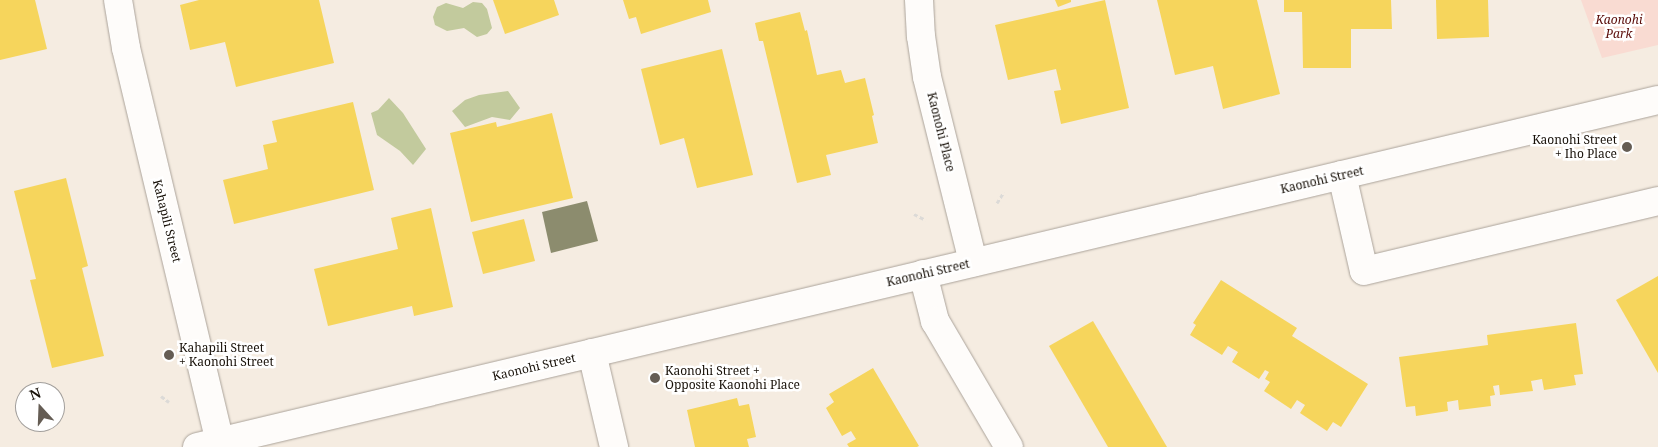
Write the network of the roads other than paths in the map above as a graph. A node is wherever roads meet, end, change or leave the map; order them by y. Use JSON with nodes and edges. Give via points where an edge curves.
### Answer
{"nodes":[{"id":1,"x":118,"y":0,"type":"edge"},
{"id":2,"x":919,"y":0,"type":"edge"},
{"id":3,"x":1658,"y":100,"type":"edge"},
{"id":4,"x":1342,"y":175,"type":"junction"},
{"id":5,"x":1658,"y":201,"type":"edge"},
{"id":6,"x":973,"y":262,"type":"junction"},
{"id":7,"x":923,"y":274,"type":"junction"},
{"id":8,"x":592,"y":353,"type":"junction"},
{"id":9,"x":209,"y":444,"type":"edge"},
{"id":10,"x":614,"y":447,"type":"edge"},
{"id":11,"x":1009,"y":447,"type":"edge"}],
"edges":[{"from":1,"to":9,"type":"street","name":"Kahapili Street"},
{"from":2,"to":6,"type":"street","name":"Kaonohi Place","via":[[920,36],[927,78]]},
{"from":3,"to":4,"type":"street","name":"Kaonohi Street"},
{"from":4,"to":5,"type":"street","via":[[1364,271]]},
{"from":4,"to":6,"type":"street","name":"Kaonohi Street"},
{"from":6,"to":7,"type":"street","name":"Kaonohi Street"},
{"from":7,"to":8,"type":"street","name":"Kaonohi Street"},
{"from":7,"to":11,"type":"street","via":[[935,321]]},
{"from":8,"to":9,"type":"street","name":"Kaonohi Street"},
{"from":8,"to":10,"type":"street"}]}
